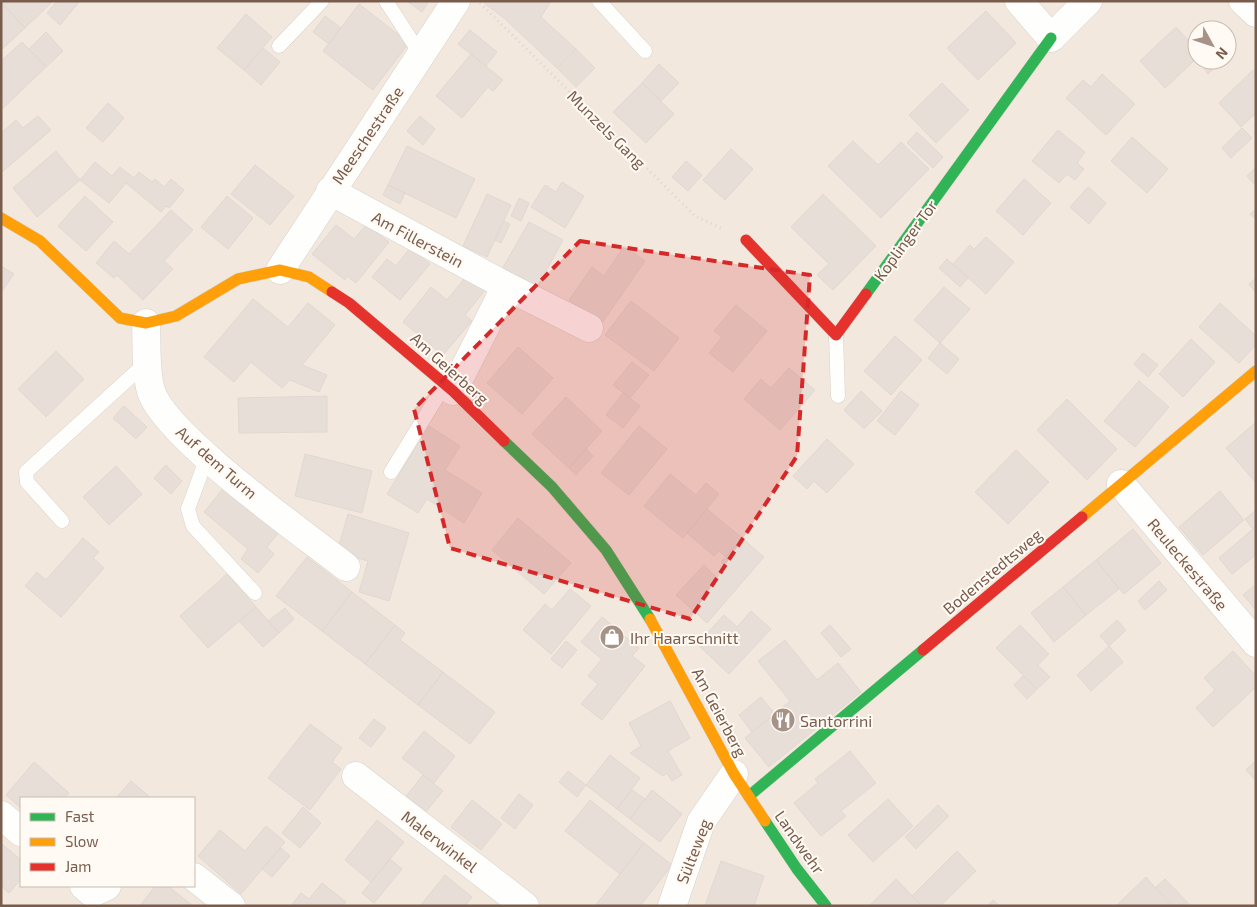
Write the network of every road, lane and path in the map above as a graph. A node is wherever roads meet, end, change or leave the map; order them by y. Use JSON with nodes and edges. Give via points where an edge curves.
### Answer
{"nodes":[{"id":1,"x":322,"y":1,"type":"edge"},
{"id":2,"x":386,"y":1,"type":"edge"},
{"id":3,"x":456,"y":1,"type":"edge"},
{"id":4,"x":479,"y":1,"type":"edge"},
{"id":5,"x":600,"y":1,"type":"edge"},
{"id":6,"x":1019,"y":1,"type":"edge"},
{"id":7,"x":1088,"y":1,"type":"edge"},
{"id":8,"x":1243,"y":1,"type":"edge"},
{"id":9,"x":1256,"y":13,"type":"edge"},
{"id":10,"x":1051,"y":38,"type":"junction"},
{"id":11,"x":279,"y":46,"type":"dead end"},
{"id":12,"x":645,"y":51,"type":"dead end"},
{"id":13,"x":421,"y":55,"type":"junction"},
{"id":14,"x":330,"y":191,"type":"junction"},
{"id":15,"x":1,"y":218,"type":"edge"},
{"id":16,"x":746,"y":240,"type":"joint"},
{"id":17,"x":280,"y":270,"type":"junction"},
{"id":18,"x":506,"y":286,"type":"junction"},
{"id":19,"x":146,"y":323,"type":"junction"},
{"id":20,"x":589,"y":328,"type":"dead end"},
{"id":21,"x":836,"y":335,"type":"junction"},
{"id":22,"x":147,"y":361,"type":"junction"},
{"id":23,"x":1256,"y":371,"type":"edge"},
{"id":24,"x":449,"y":387,"type":"junction"},
{"id":25,"x":838,"y":396,"type":"dead end"},
{"id":26,"x":208,"y":457,"type":"junction"},
{"id":27,"x":391,"y":472,"type":"dead end"},
{"id":28,"x":1121,"y":484,"type":"junction"},
{"id":29,"x":62,"y":521,"type":"dead end"},
{"id":30,"x":346,"y":566,"type":"dead end"},
{"id":31,"x":255,"y":593,"type":"dead end"},
{"id":32,"x":1256,"y":643,"type":"edge"},
{"id":33,"x":734,"y":774,"type":"junction"},
{"id":34,"x":356,"y":776,"type":"dead end"},
{"id":35,"x":749,"y":796,"type":"junction"},
{"id":36,"x":1,"y":815,"type":"edge"},
{"id":37,"x":20,"y":831,"type":"edge"},
{"id":38,"x":195,"y":877,"type":"edge"},
{"id":39,"x":231,"y":906,"type":"edge"},
{"id":40,"x":525,"y":906,"type":"edge"},
{"id":41,"x":672,"y":906,"type":"edge"},
{"id":42,"x":826,"y":906,"type":"edge"}],
"edges":[{"from":1,"to":11,"type":"lane"},
{"from":2,"to":13,"type":"lane"},
{"from":3,"to":13,"type":"street","name":"Meeschestraße"},
{"from":4,"to":16,"type":"path","name":"Munzels Gang","via":[[694,216]]},
{"from":5,"to":12,"type":"lane"},
{"from":6,"to":10,"type":"street"},
{"from":7,"to":10,"type":"street","name":"Koplinger Tor"},
{"from":8,"to":9,"type":"street"},
{"from":10,"to":21,"type":"street","name":"Koplinger Tor"},
{"from":13,"to":14,"type":"street","name":"Meeschestraße"},
{"from":14,"to":17,"type":"street","name":"Meeschestraße"},
{"from":14,"to":18,"type":"street","name":"Am Fillerstein"},
{"from":15,"to":19,"type":"street","name":"Am Geierberg","via":[[40,241],[120,318]]},
{"from":16,"to":21,"type":"street"},
{"from":17,"to":19,"type":"street","name":"Am Geierberg","via":[[238,279],[176,316]]},
{"from":17,"to":24,"type":"street","name":"Am Geierberg","via":[[309,277],[349,303]]},
{"from":18,"to":20,"type":"street","name":"Am Fillerstein"},
{"from":18,"to":24,"type":"street"},
{"from":19,"to":22,"type":"street","name":"Auf dem Turm"},
{"from":21,"to":25,"type":"lane"},
{"from":22,"to":26,"type":"street","name":"Auf dem Turm","via":[[151,392],[169,420]]},
{"from":22,"to":29,"type":"lane","via":[[26,472],[27,482]]},
{"from":23,"to":28,"type":"street","name":"Bodenstedtsweg"},
{"from":24,"to":27,"type":"lane"},
{"from":24,"to":33,"type":"street","name":"Am Geierberg","via":[[552,487],[606,550],[661,636]]},
{"from":26,"to":30,"type":"street","name":"Auf dem Turm"},
{"from":26,"to":31,"type":"lane","via":[[188,509],[193,526]]},
{"from":28,"to":32,"type":"street","name":"Reuleckestraße"},
{"from":28,"to":35,"type":"street","name":"Bodenstedtsweg"},
{"from":33,"to":35,"type":"street","name":"Am Geierberg"},
{"from":33,"to":41,"type":"street","name":"Sülteweg","via":[[701,822]]},
{"from":34,"to":40,"type":"street","name":"Malerwinkel"},
{"from":35,"to":42,"type":"street","name":"Landwehr","via":[[797,869]]},
{"from":36,"to":37,"type":"street"},
{"from":38,"to":39,"type":"street"}]}
